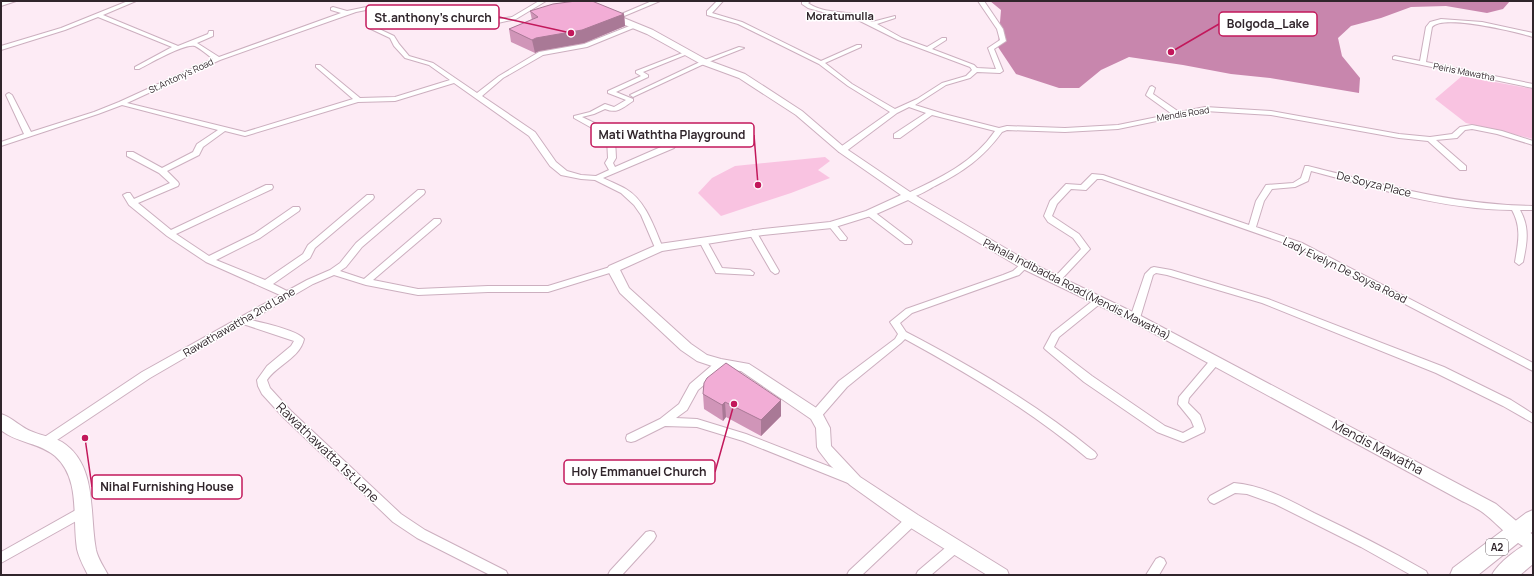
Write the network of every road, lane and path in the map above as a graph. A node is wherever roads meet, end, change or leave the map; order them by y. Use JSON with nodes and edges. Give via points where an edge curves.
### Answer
{"nodes":[{"id":1,"x":11,"y":1,"type":"edge"},
{"id":2,"x":133,"y":1,"type":"edge"},
{"id":3,"x":372,"y":1,"type":"edge"},
{"id":4,"x":543,"y":1,"type":"edge"},
{"id":5,"x":657,"y":1,"type":"edge"},
{"id":6,"x":720,"y":1,"type":"edge"},
{"id":7,"x":808,"y":1,"type":"edge"},
{"id":8,"x":981,"y":1,"type":"edge"},
{"id":9,"x":1,"y":4,"type":"edge"},
{"id":10,"x":360,"y":8,"type":"junction"},
{"id":11,"x":333,"y":9,"type":"dead end"},
{"id":12,"x":603,"y":12,"type":"edge"},
{"id":13,"x":347,"y":13,"type":"junction"},
{"id":14,"x":411,"y":13,"type":"junction"},
{"id":15,"x":98,"y":15,"type":"junction"},
{"id":16,"x":892,"y":17,"type":"dead end"},
{"id":17,"x":615,"y":18,"type":"junction"},
{"id":18,"x":872,"y":24,"type":"junction"},
{"id":19,"x":634,"y":26,"type":"junction"},
{"id":20,"x":211,"y":32,"type":"dead end"},
{"id":21,"x":1533,"y":35,"type":"edge"},
{"id":22,"x":944,"y":39,"type":"dead end"},
{"id":23,"x":191,"y":44,"type":"junction"},
{"id":24,"x":859,"y":46,"type":"dead end"},
{"id":25,"x":1,"y":48,"type":"edge"},
{"id":26,"x":175,"y":48,"type":"junction"},
{"id":27,"x":741,"y":48,"type":"dead end"},
{"id":28,"x":928,"y":49,"type":"junction"},
{"id":29,"x":687,"y":53,"type":"junction"},
{"id":30,"x":1395,"y":58,"type":"dead end"},
{"id":31,"x":218,"y":59,"type":"junction"},
{"id":32,"x":704,"y":62,"type":"junction"},
{"id":33,"x":820,"y":63,"type":"junction"},
{"id":34,"x":1423,"y":64,"type":"junction"},
{"id":35,"x":318,"y":66,"type":"dead end"},
{"id":36,"x":137,"y":68,"type":"dead end"},
{"id":37,"x":975,"y":70,"type":"junction"},
{"id":38,"x":454,"y":81,"type":"junction"},
{"id":39,"x":1533,"y":86,"type":"edge"},
{"id":40,"x":1152,"y":88,"type":"dead end"},
{"id":41,"x":9,"y":95,"type":"dead end"},
{"id":42,"x":633,"y":95,"type":"dead end"},
{"id":43,"x":478,"y":96,"type":"junction"},
{"id":44,"x":358,"y":100,"type":"junction"},
{"id":45,"x":122,"y":103,"type":"junction"},
{"id":46,"x":909,"y":105,"type":"junction"},
{"id":47,"x":895,"y":112,"type":"junction"},
{"id":48,"x":932,"y":112,"type":"junction"},
{"id":49,"x":1177,"y":114,"type":"junction"},
{"id":50,"x":224,"y":129,"type":"junction"},
{"id":51,"x":999,"y":130,"type":"junction"},
{"id":52,"x":659,"y":133,"type":"dead end"},
{"id":53,"x":28,"y":134,"type":"junction"},
{"id":54,"x":897,"y":136,"type":"dead end"},
{"id":55,"x":1430,"y":139,"type":"junction"},
{"id":56,"x":1533,"y":143,"type":"edge"},
{"id":57,"x":1,"y":144,"type":"edge"},
{"id":58,"x":842,"y":150,"type":"junction"},
{"id":59,"x":130,"y":154,"type":"dead end"},
{"id":60,"x":1463,"y":168,"type":"dead end"},
{"id":61,"x":162,"y":171,"type":"junction"},
{"id":62,"x":614,"y":171,"type":"junction"},
{"id":63,"x":597,"y":178,"type":"junction"},
{"id":64,"x":269,"y":187,"type":"dead end"},
{"id":65,"x":421,"y":192,"type":"dead end"},
{"id":66,"x":127,"y":195,"type":"dead end"},
{"id":67,"x":909,"y":196,"type":"junction"},
{"id":68,"x":370,"y":197,"type":"dead end"},
{"id":69,"x":132,"y":204,"type":"junction"},
{"id":70,"x":1533,"y":208,"type":"edge"},
{"id":71,"x":296,"y":209,"type":"dead end"},
{"id":72,"x":1514,"y":209,"type":"junction"},
{"id":73,"x":870,"y":213,"type":"junction"},
{"id":74,"x":437,"y":221,"type":"dead end"},
{"id":75,"x":832,"y":225,"type":"junction"},
{"id":76,"x":1252,"y":228,"type":"junction"},
{"id":77,"x":753,"y":233,"type":"junction"},
{"id":78,"x":170,"y":234,"type":"junction"},
{"id":79,"x":843,"y":238,"type":"dead end"},
{"id":80,"x":703,"y":241,"type":"junction"},
{"id":81,"x":908,"y":242,"type":"dead end"},
{"id":82,"x":659,"y":248,"type":"junction"},
{"id":83,"x":209,"y":260,"type":"junction"},
{"id":84,"x":1519,"y":262,"type":"dead end"},
{"id":85,"x":1025,"y":265,"type":"junction"},
{"id":86,"x":613,"y":269,"type":"junction"},
{"id":87,"x":776,"y":271,"type":"dead end"},
{"id":88,"x":333,"y":272,"type":"junction"},
{"id":89,"x":750,"y":274,"type":"dead end"},
{"id":90,"x":1056,"y":280,"type":"junction"},
{"id":91,"x":366,"y":282,"type":"junction"},
{"id":92,"x":266,"y":284,"type":"junction"},
{"id":93,"x":288,"y":295,"type":"junction"},
{"id":94,"x":1098,"y":301,"type":"junction"},
{"id":95,"x":1135,"y":318,"type":"junction"},
{"id":96,"x":244,"y":321,"type":"junction"},
{"id":97,"x":904,"y":334,"type":"junction"},
{"id":98,"x":1215,"y":361,"type":"junction"},
{"id":99,"x":721,"y":364,"type":"junction"},
{"id":100,"x":1533,"y":367,"type":"edge"},
{"id":101,"x":816,"y":415,"type":"junction"},
{"id":102,"x":1533,"y":419,"type":"edge"},
{"id":103,"x":1,"y":420,"type":"edge"},
{"id":104,"x":664,"y":422,"type":"junction"},
{"id":105,"x":631,"y":438,"type":"dead end"},
{"id":106,"x":47,"y":441,"type":"junction"},
{"id":107,"x":1091,"y":455,"type":"dead end"},
{"id":108,"x":855,"y":482,"type":"junction"},
{"id":109,"x":1214,"y":499,"type":"dead end"},
{"id":110,"x":83,"y":511,"type":"junction"},
{"id":111,"x":1533,"y":518,"type":"edge"},
{"id":112,"x":912,"y":520,"type":"junction"},
{"id":113,"x":650,"y":536,"type":"dead end"},
{"id":114,"x":1525,"y":538,"type":"edge"},
{"id":115,"x":955,"y":546,"type":"junction"},
{"id":116,"x":1533,"y":551,"type":"edge"},
{"id":117,"x":1,"y":558,"type":"edge"},
{"id":118,"x":1160,"y":563,"type":"dead end"},
{"id":119,"x":98,"y":575,"type":"edge"},
{"id":120,"x":502,"y":575,"type":"edge"},
{"id":121,"x":614,"y":575,"type":"edge"},
{"id":122,"x":853,"y":575,"type":"edge"},
{"id":123,"x":922,"y":575,"type":"edge"},
{"id":124,"x":1001,"y":575,"type":"edge"},
{"id":125,"x":1152,"y":575,"type":"edge"},
{"id":126,"x":1422,"y":575,"type":"edge"},
{"id":127,"x":1461,"y":575,"type":"edge"},
{"id":128,"x":1503,"y":575,"type":"edge"}],
"edges":[{"from":1,"to":9,"type":"street"},
{"from":2,"to":15,"type":"street"},
{"from":3,"to":10,"type":"street"},
{"from":4,"to":14,"type":"street","via":[[514,18],[489,23],[432,22]]},
{"from":5,"to":17,"type":"street"},
{"from":6,"to":33,"type":"street","via":[[708,12],[709,14],[752,28]]},
{"from":7,"to":18,"type":"street","via":[[804,4],[839,15],[857,17]]},
{"from":8,"to":37,"type":"street","via":[[1000,29],[1003,41],[991,48],[1000,71]]},
{"from":10,"to":13,"type":"street"},
{"from":10,"to":14,"type":"street","via":[[385,7]]},
{"from":11,"to":13,"type":"street"},
{"from":12,"to":17,"type":"street","name":"Pahala Indibadda Road(Mendis Mawatha)"},
{"from":13,"to":31,"type":"street","name":"St.Antony's Road"},
{"from":14,"to":38,"type":"street","via":[[374,28],[392,37],[407,58],[430,64]]},
{"from":15,"to":25,"type":"street"},
{"from":15,"to":26,"type":"street"},
{"from":16,"to":18,"type":"street"},
{"from":17,"to":19,"type":"street","name":"Pahala Indibadda Road(Mendis Mawatha)"},
{"from":18,"to":28,"type":"street","via":[[900,39]]},
{"from":19,"to":29,"type":"street","name":"Pahala Indibadda Road(Mendis Mawatha)"},
{"from":19,"to":43,"type":"street","via":[[584,46],[541,53],[501,77]]},
{"from":20,"to":23,"type":"street","via":[[211,35]]},
{"from":21,"to":34,"type":"street","via":[[1457,21],[1433,23],[1429,27]]},
{"from":22,"to":28,"type":"street"},
{"from":23,"to":26,"type":"street"},
{"from":23,"to":31,"type":"street","via":[[197,45]]},
{"from":24,"to":33,"type":"street"},
{"from":26,"to":36,"type":"street"},
{"from":27,"to":32,"type":"street"},
{"from":28,"to":37,"type":"street","via":[[972,66]]},
{"from":29,"to":32,"type":"street","name":"Pahala Indibadda Road(Mendis Mawatha)"},
{"from":29,"to":62,"type":"street","via":[[638,72],[646,76],[610,92],[631,100],[614,110],[605,106],[592,113],[576,116],[602,130],[611,139],[612,158],[609,163]]},
{"from":30,"to":34,"type":"street","name":"Peiris Mawatha"},
{"from":31,"to":45,"type":"street","name":"St.Antony's Road"},
{"from":32,"to":42,"type":"street"},
{"from":32,"to":58,"type":"street","name":"Pahala Indibadda Road(Mendis Mawatha)","via":[[742,76],[799,113]]},
{"from":33,"to":47,"type":"street","via":[[850,85]]},
{"from":34,"to":39,"type":"street","name":"Peiris Mawatha"},
{"from":35,"to":44,"type":"street"},
{"from":37,"to":46,"type":"street","via":[[968,77],[944,84]]},
{"from":38,"to":43,"type":"street"},
{"from":38,"to":44,"type":"street","via":[[395,99]]},
{"from":40,"to":49,"type":"street","via":[[1149,95]]},
{"from":41,"to":53,"type":"street"},
{"from":43,"to":63,"type":"street","via":[[532,134],[552,164],[564,173]]},
{"from":44,"to":50,"type":"street","via":[[245,134]]},
{"from":45,"to":50,"type":"street"},
{"from":45,"to":53,"type":"street","name":"St.Antony's Road"},
{"from":46,"to":47,"type":"street"},
{"from":46,"to":48,"type":"street","name":"Mendis Road"},
{"from":47,"to":58,"type":"street"},
{"from":48,"to":51,"type":"street","name":"Mendis Road"},
{"from":48,"to":54,"type":"street"},
{"from":49,"to":51,"type":"street","name":"Mendis Road","via":[[1118,128]]},
{"from":49,"to":55,"type":"street","name":"Mendis Road","via":[[1205,109],[1271,113],[1399,136]]},
{"from":50,"to":61,"type":"street","via":[[200,146],[196,152]]},
{"from":51,"to":67,"type":"street","via":[[985,149],[956,172]]},
{"from":52,"to":62,"type":"street","via":[[674,143]]},
{"from":53,"to":57,"type":"street","name":"St.Antony's Road"},
{"from":55,"to":56,"type":"street","name":"Mendis Road","via":[[1454,136],[1466,127]]},
{"from":55,"to":60,"type":"street"},
{"from":58,"to":67,"type":"street","name":"Pahala Indibadda Road(Mendis Mawatha)"},
{"from":59,"to":61,"type":"street"},
{"from":61,"to":69,"type":"street","via":[[175,184]]},
{"from":62,"to":63,"type":"street"},
{"from":63,"to":82,"type":"street","via":[[624,191],[637,203]]},
{"from":64,"to":78,"type":"street"},
{"from":65,"to":88,"type":"street","name":"Rawathawattha 2nd Lane","via":[[359,245],[343,265]]},
{"from":66,"to":69,"type":"street"},
{"from":67,"to":73,"type":"street"},
{"from":67,"to":85,"type":"street","name":"Pahala Indibadda Road(Mendis Mawatha)"},
{"from":68,"to":92,"type":"street","via":[[311,247],[307,256]]},
{"from":69,"to":78,"type":"street"},
{"from":70,"to":72,"type":"street","name":"De Soyza Place"},
{"from":71,"to":83,"type":"street","via":[[257,236]]},
{"from":72,"to":76,"type":"street","name":"De Soyza Place","via":[[1457,203],[1308,168],[1305,179],[1295,185],[1269,187],[1260,201]]},
{"from":72,"to":84,"type":"street","via":[[1521,217],[1524,227]]},
{"from":73,"to":75,"type":"street"},
{"from":73,"to":81,"type":"street"},
{"from":74,"to":91,"type":"street"},
{"from":75,"to":77,"type":"street"},
{"from":75,"to":79,"type":"street"},
{"from":76,"to":90,"type":"street","name":"Lady Evelyn De Soysa Road","via":[[1095,176],[1083,188],[1069,186],[1053,203],[1048,216],[1076,236],[1086,249]]},
{"from":76,"to":100,"type":"street","name":"Lady Evelyn De Soysa Road","via":[[1299,245]]},
{"from":77,"to":80,"type":"street"},
{"from":77,"to":87,"type":"street"},
{"from":78,"to":83,"type":"street"},
{"from":80,"to":82,"type":"street"},
{"from":80,"to":89,"type":"street","via":[[719,271]]},
{"from":82,"to":86,"type":"street"},
{"from":83,"to":92,"type":"street"},
{"from":85,"to":90,"type":"street","name":"Pahala Indibadda Road(Mendis Mawatha)"},
{"from":85,"to":97,"type":"street","via":[[1006,277],[909,311],[895,322]]},
{"from":86,"to":91,"type":"street","via":[[548,289],[418,292]]},
{"from":86,"to":99,"type":"street","via":[[624,290],[686,347],[702,358]]},
{"from":88,"to":91,"type":"street"},
{"from":88,"to":93,"type":"street","name":"Rawathawattha 2nd Lane"},
{"from":90,"to":94,"type":"street","name":"Pahala Indibadda Road(Mendis Mawatha)"},
{"from":92,"to":93,"type":"street"},
{"from":93,"to":96,"type":"street","name":"Rawathawattha 2nd Lane"},
{"from":94,"to":95,"type":"street","name":"Pahala Indibadda Road(Mendis Mawatha)"},
{"from":94,"to":98,"type":"street","via":[[1055,335],[1050,348],[1088,379],[1161,428],[1182,438],[1200,429],[1196,418],[1183,404],[1184,397]]},
{"from":95,"to":98,"type":"street","name":"Pahala Indibadda Road(Mendis Mawatha)"},
{"from":95,"to":102,"type":"street","via":[[1149,274],[1154,270],[1168,272],[1265,301],[1440,370],[1507,403]]},
{"from":96,"to":106,"type":"street","name":"Rawathawattha 2nd Lane","via":[[146,375]]},
{"from":96,"to":120,"type":"street","name":"Rawathawatta 1st Lane","via":[[299,339],[300,343],[296,348],[268,370],[262,380],[266,391],[287,414],[397,518],[421,534]]},
{"from":97,"to":101,"type":"street","via":[[843,384]]},
{"from":97,"to":107,"type":"street","via":[[1011,394],[1061,429]]},
{"from":98,"to":114,"type":"street","name":"Mendis Mawatha","via":[[1490,509]]},
{"from":99,"to":101,"type":"street","via":[[744,368]]},
{"from":99,"to":104,"type":"street","via":[[694,387],[683,407]]},
{"from":101,"to":108,"type":"street","via":[[823,428],[824,447]]},
{"from":103,"to":106,"type":"main road","via":[[22,435]]},
{"from":104,"to":105,"type":"street"},
{"from":104,"to":108,"type":"street","via":[[697,424],[746,438]]},
{"from":106,"to":110,"type":"main road","via":[[63,453],[80,481]]},
{"from":108,"to":112,"type":"street"},
{"from":109,"to":126,"type":"street","via":[[1234,488],[1248,489],[1279,501],[1365,543]]},
{"from":110,"to":117,"type":"street"},
{"from":110,"to":119,"type":"main road","via":[[88,552]]},
{"from":111,"to":114,"type":"highway","number":"A2"},
{"from":112,"to":115,"type":"street"},
{"from":112,"to":122,"type":"street"},
{"from":113,"to":121,"type":"street"},
{"from":114,"to":127,"type":"highway","number":"A2"},
{"from":115,"to":123,"type":"street"},
{"from":115,"to":124,"type":"street"},
{"from":116,"to":128,"type":"highway","number":"A2"},
{"from":118,"to":125,"type":"street"}]}
